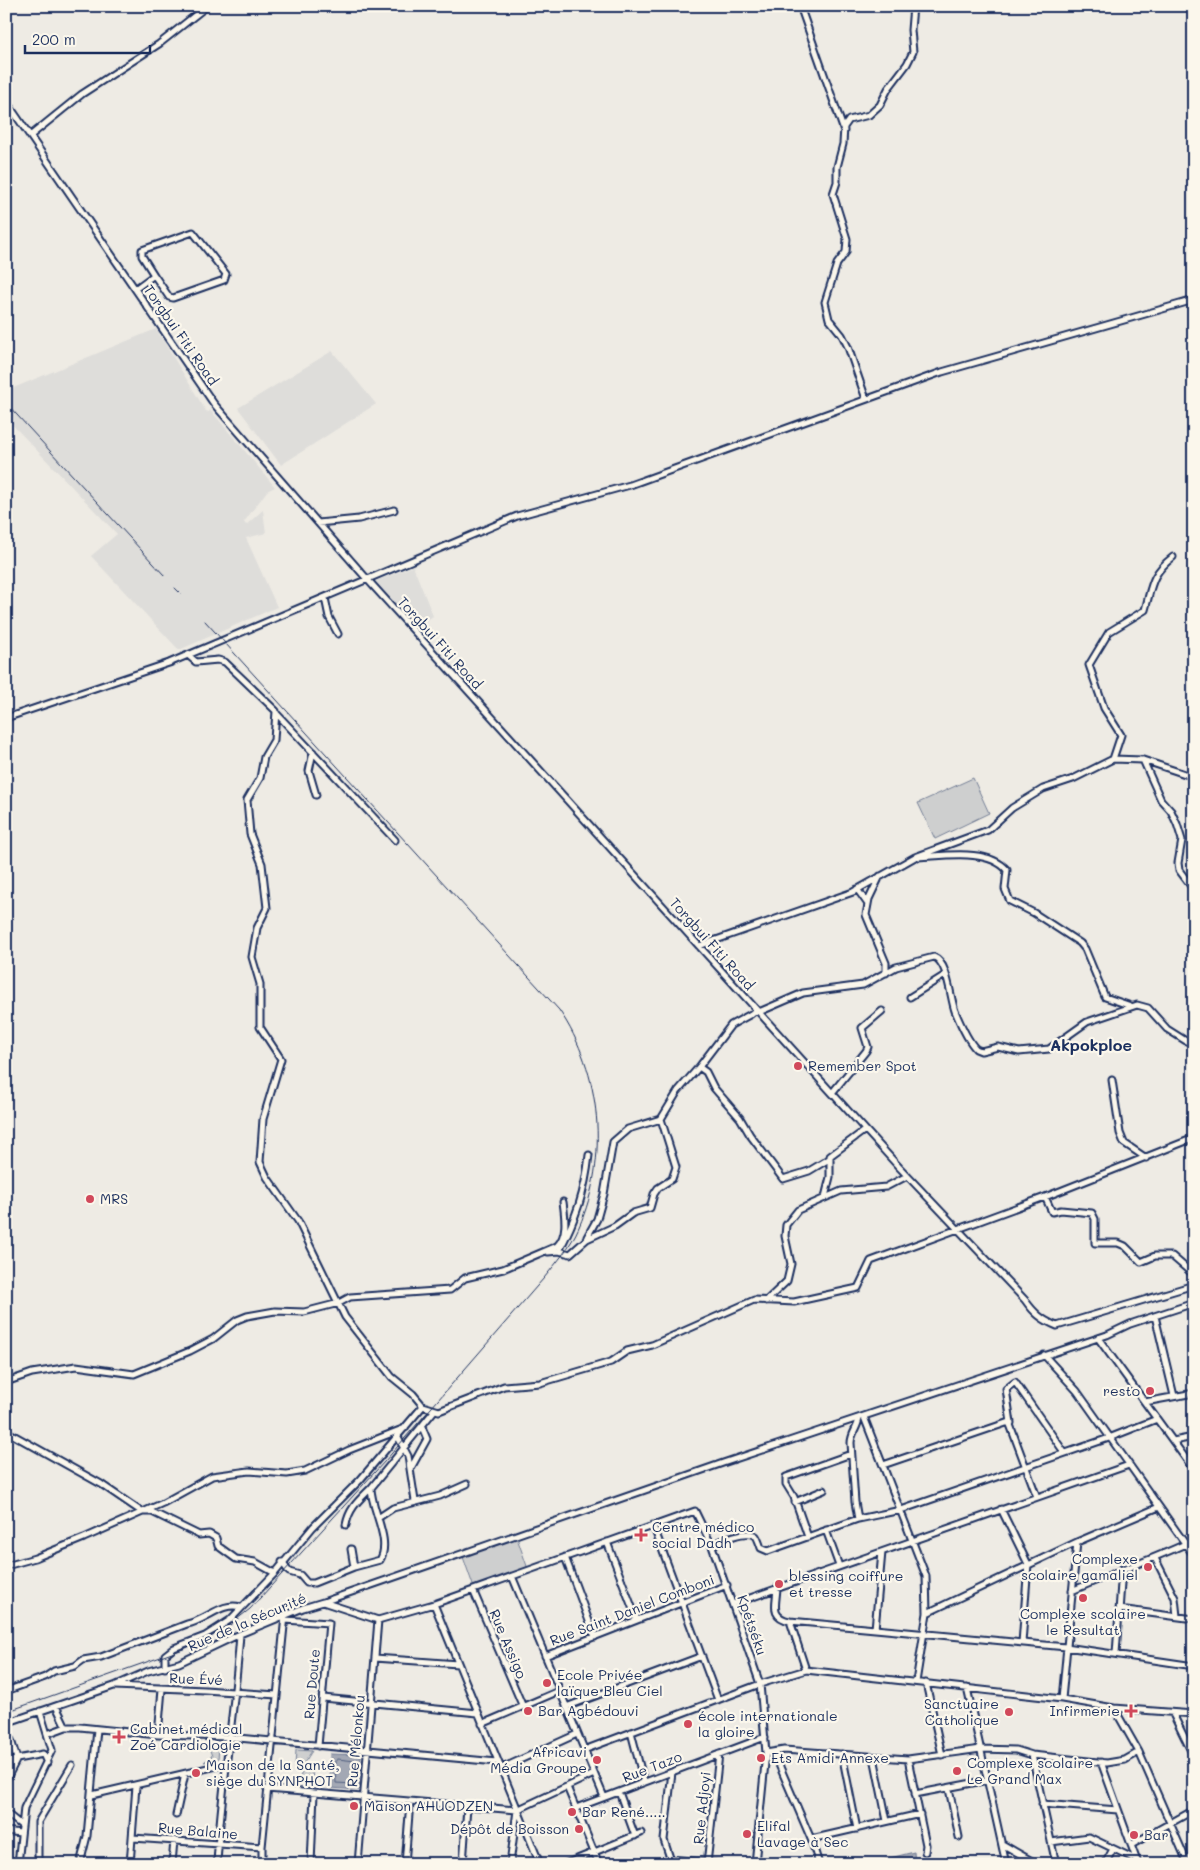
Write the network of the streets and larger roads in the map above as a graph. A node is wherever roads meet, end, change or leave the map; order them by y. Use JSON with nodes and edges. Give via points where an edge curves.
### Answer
{"nodes":[{"id":1,"x":207,"y":6,"type":"edge"},
{"id":2,"x":800,"y":6,"type":"edge"},
{"id":3,"x":913,"y":6,"type":"edge"},
{"id":4,"x":6,"y":101,"type":"edge"},
{"id":5,"x":844,"y":131,"type":"junction"},
{"id":6,"x":30,"y":136,"type":"junction"},
{"id":7,"x":154,"y":275,"type":"junction"},
{"id":8,"x":136,"y":289,"type":"junction"},
{"id":9,"x":1194,"y":300,"type":"edge"},
{"id":10,"x":866,"y":399,"type":"junction"},
{"id":11,"x":394,"y":510,"type":"dead end"},
{"id":12,"x":318,"y":523,"type":"junction"},
{"id":13,"x":1173,"y":557,"type":"dead end"},
{"id":14,"x":367,"y":579,"type":"junction"},
{"id":15,"x":324,"y":598,"type":"junction"},
{"id":16,"x":338,"y":634,"type":"dead end"},
{"id":17,"x":188,"y":655,"type":"junction"},
{"id":18,"x":276,"y":713,"type":"junction"},
{"id":19,"x":6,"y":718,"type":"edge"},
{"id":20,"x":313,"y":752,"type":"junction"},
{"id":21,"x":1113,"y":759,"type":"junction"},
{"id":22,"x":1143,"y":760,"type":"junction"},
{"id":23,"x":1194,"y":777,"type":"edge"},
{"id":24,"x":316,"y":795,"type":"dead end"},
{"id":25,"x":395,"y":840,"type":"dead end"},
{"id":26,"x":914,"y":857,"type":"junction"},
{"id":27,"x":880,"y":876,"type":"junction"},
{"id":28,"x":857,"y":889,"type":"junction"},
{"id":29,"x":1194,"y":890,"type":"edge"},
{"id":30,"x":868,"y":903,"type":"junction"},
{"id":31,"x":699,"y":946,"type":"junction"},
{"id":32,"x":886,"y":963,"type":"junction"},
{"id":33,"x":896,"y":967,"type":"junction"},
{"id":34,"x":886,"y":973,"type":"junction"},
{"id":35,"x":945,"y":975,"type":"junction"},
{"id":36,"x":910,"y":997,"type":"dead end"},
{"id":37,"x":1132,"y":1006,"type":"junction"},
{"id":38,"x":757,"y":1011,"type":"junction"},
{"id":39,"x":882,"y":1011,"type":"dead end"},
{"id":40,"x":1194,"y":1043,"type":"edge"},
{"id":41,"x":699,"y":1068,"type":"junction"},
{"id":42,"x":1112,"y":1080,"type":"dead end"},
{"id":43,"x":832,"y":1094,"type":"junction"},
{"id":44,"x":661,"y":1119,"type":"junction"},
{"id":45,"x":865,"y":1130,"type":"junction"},
{"id":46,"x":1194,"y":1138,"type":"edge"},
{"id":47,"x":589,"y":1155,"type":"dead end"},
{"id":48,"x":1146,"y":1158,"type":"junction"},
{"id":49,"x":829,"y":1159,"type":"junction"},
{"id":50,"x":907,"y":1176,"type":"junction"},
{"id":51,"x":825,"y":1197,"type":"junction"},
{"id":52,"x":1045,"y":1197,"type":"junction"},
{"id":53,"x":562,"y":1202,"type":"dead end"},
{"id":54,"x":956,"y":1228,"type":"junction"},
{"id":55,"x":587,"y":1238,"type":"junction"},
{"id":56,"x":559,"y":1251,"type":"junction"},
{"id":57,"x":545,"y":1252,"type":"junction"},
{"id":58,"x":1194,"y":1275,"type":"edge"},
{"id":59,"x":1194,"y":1285,"type":"edge"},
{"id":60,"x":766,"y":1300,"type":"junction"},
{"id":61,"x":1194,"y":1303,"type":"edge"},
{"id":62,"x":339,"y":1304,"type":"junction"},
{"id":63,"x":1155,"y":1316,"type":"junction"},
{"id":64,"x":1098,"y":1338,"type":"junction"},
{"id":65,"x":1044,"y":1356,"type":"junction"},
{"id":66,"x":6,"y":1382,"type":"edge"},
{"id":67,"x":1194,"y":1393,"type":"edge"},
{"id":68,"x":1174,"y":1396,"type":"junction"},
{"id":69,"x":1145,"y":1402,"type":"junction"},
{"id":70,"x":423,"y":1406,"type":"junction"},
{"id":71,"x":434,"y":1411,"type":"junction"},
{"id":72,"x":861,"y":1417,"type":"junction"},
{"id":73,"x":1158,"y":1419,"type":"junction"},
{"id":74,"x":1011,"y":1423,"type":"junction"},
{"id":75,"x":422,"y":1427,"type":"junction"},
{"id":76,"x":405,"y":1428,"type":"junction"},
{"id":77,"x":6,"y":1431,"type":"edge"},
{"id":78,"x":398,"y":1436,"type":"junction"},
{"id":79,"x":1109,"y":1438,"type":"junction"},
{"id":80,"x":1194,"y":1438,"type":"edge"},
{"id":81,"x":1173,"y":1441,"type":"junction"},
{"id":82,"x":404,"y":1448,"type":"junction"},
{"id":83,"x":1064,"y":1452,"type":"junction"},
{"id":84,"x":851,"y":1454,"type":"junction"},
{"id":85,"x":884,"y":1465,"type":"junction"},
{"id":86,"x":1129,"y":1465,"type":"junction"},
{"id":87,"x":1026,"y":1466,"type":"junction"},
{"id":88,"x":410,"y":1468,"type":"junction"},
{"id":89,"x":1194,"y":1470,"type":"edge"},
{"id":90,"x":467,"y":1484,"type":"dead end"},
{"id":91,"x":370,"y":1488,"type":"junction"},
{"id":92,"x":824,"y":1490,"type":"dead end"},
{"id":93,"x":1037,"y":1497,"type":"junction"},
{"id":94,"x":415,"y":1501,"type":"junction"},
{"id":95,"x":796,"y":1502,"type":"junction"},
{"id":96,"x":1159,"y":1507,"type":"junction"},
{"id":97,"x":900,"y":1510,"type":"junction"},
{"id":98,"x":1001,"y":1510,"type":"junction"},
{"id":99,"x":142,"y":1512,"type":"junction"},
{"id":100,"x":378,"y":1518,"type":"junction"},
{"id":101,"x":858,"y":1519,"type":"junction"},
{"id":102,"x":346,"y":1525,"type":"dead end"},
{"id":103,"x":653,"y":1525,"type":"junction"},
{"id":104,"x":826,"y":1530,"type":"junction"},
{"id":105,"x":808,"y":1536,"type":"junction"},
{"id":106,"x":913,"y":1540,"type":"junction"},
{"id":107,"x":1194,"y":1540,"type":"edge"},
{"id":108,"x":607,"y":1542,"type":"junction"},
{"id":109,"x":1077,"y":1542,"type":"junction"},
{"id":110,"x":1185,"y":1544,"type":"junction"},
{"id":111,"x":712,"y":1546,"type":"junction"},
{"id":112,"x":351,"y":1549,"type":"dead end"},
{"id":113,"x":882,"y":1552,"type":"junction"},
{"id":114,"x":1194,"y":1556,"type":"edge"},
{"id":115,"x":565,"y":1557,"type":"junction"},
{"id":116,"x":1155,"y":1558,"type":"junction"},
{"id":117,"x":282,"y":1562,"type":"junction"},
{"id":118,"x":1028,"y":1564,"type":"junction"},
{"id":119,"x":6,"y":1566,"type":"edge"},
{"id":120,"x":839,"y":1566,"type":"junction"},
{"id":121,"x":354,"y":1567,"type":"junction"},
{"id":122,"x":1122,"y":1569,"type":"junction"},
{"id":123,"x":275,"y":1572,"type":"junction"},
{"id":124,"x":512,"y":1576,"type":"junction"},
{"id":125,"x":727,"y":1586,"type":"junction"},
{"id":126,"x":777,"y":1588,"type":"junction"},
{"id":127,"x":474,"y":1590,"type":"junction"},
{"id":128,"x":1072,"y":1591,"type":"junction"},
{"id":129,"x":323,"y":1602,"type":"junction"},
{"id":130,"x":683,"y":1603,"type":"junction"},
{"id":131,"x":434,"y":1604,"type":"junction"},
{"id":132,"x":733,"y":1604,"type":"junction"},
{"id":133,"x":240,"y":1607,"type":"junction"},
{"id":134,"x":1119,"y":1609,"type":"junction"},
{"id":135,"x":927,"y":1613,"type":"junction"},
{"id":136,"x":1177,"y":1616,"type":"junction"},
{"id":137,"x":285,"y":1618,"type":"junction"},
{"id":138,"x":1194,"y":1619,"type":"edge"},
{"id":139,"x":378,"y":1620,"type":"junction"},
{"id":140,"x":637,"y":1620,"type":"junction"},
{"id":141,"x":790,"y":1622,"type":"junction"},
{"id":142,"x":875,"y":1629,"type":"junction"},
{"id":143,"x":240,"y":1634,"type":"junction"},
{"id":144,"x":922,"y":1634,"type":"junction"},
{"id":145,"x":595,"y":1637,"type":"junction"},
{"id":146,"x":1022,"y":1643,"type":"junction"},
{"id":147,"x":1066,"y":1647,"type":"junction"},
{"id":148,"x":1116,"y":1654,"type":"junction"},
{"id":149,"x":545,"y":1656,"type":"junction"},
{"id":150,"x":702,"y":1656,"type":"junction"},
{"id":151,"x":375,"y":1658,"type":"junction"},
{"id":152,"x":458,"y":1664,"type":"junction"},
{"id":153,"x":1194,"y":1666,"type":"edge"},
{"id":154,"x":165,"y":1668,"type":"junction"},
{"id":155,"x":806,"y":1670,"type":"junction"},
{"id":156,"x":916,"y":1682,"type":"junction"},
{"id":157,"x":926,"y":1683,"type":"junction"},
{"id":158,"x":760,"y":1684,"type":"junction"},
{"id":159,"x":114,"y":1686,"type":"junction"},
{"id":160,"x":967,"y":1688,"type":"junction"},
{"id":161,"x":162,"y":1689,"type":"junction"},
{"id":162,"x":6,"y":1691,"type":"edge"},
{"id":163,"x":559,"y":1691,"type":"junction"},
{"id":164,"x":236,"y":1692,"type":"junction"},
{"id":165,"x":277,"y":1696,"type":"junction"},
{"id":166,"x":323,"y":1698,"type":"junction"},
{"id":167,"x":1062,"y":1699,"type":"junction"},
{"id":168,"x":718,"y":1700,"type":"junction"},
{"id":169,"x":371,"y":1703,"type":"junction"},
{"id":170,"x":56,"y":1706,"type":"junction"},
{"id":171,"x":523,"y":1707,"type":"junction"},
{"id":172,"x":566,"y":1707,"type":"junction"},
{"id":173,"x":1114,"y":1708,"type":"junction"},
{"id":174,"x":40,"y":1711,"type":"junction"},
{"id":175,"x":478,"y":1713,"type":"junction"},
{"id":176,"x":1173,"y":1714,"type":"junction"},
{"id":177,"x":1194,"y":1714,"type":"edge"},
{"id":178,"x":6,"y":1723,"type":"edge"},
{"id":179,"x":482,"y":1724,"type":"junction"},
{"id":180,"x":66,"y":1728,"type":"junction"},
{"id":181,"x":97,"y":1729,"type":"junction"},
{"id":182,"x":631,"y":1732,"type":"junction"},
{"id":183,"x":47,"y":1734,"type":"junction"},
{"id":184,"x":577,"y":1734,"type":"junction"},
{"id":185,"x":158,"y":1735,"type":"junction"},
{"id":186,"x":228,"y":1737,"type":"junction"},
{"id":187,"x":765,"y":1737,"type":"junction"},
{"id":188,"x":11,"y":1740,"type":"dead end"},
{"id":189,"x":272,"y":1742,"type":"junction"},
{"id":190,"x":318,"y":1746,"type":"junction"},
{"id":191,"x":980,"y":1748,"type":"junction"},
{"id":192,"x":367,"y":1750,"type":"junction"},
{"id":193,"x":584,"y":1750,"type":"junction"},
{"id":194,"x":1139,"y":1752,"type":"junction"},
{"id":195,"x":766,"y":1753,"type":"junction"},
{"id":196,"x":774,"y":1753,"type":"junction"},
{"id":197,"x":719,"y":1754,"type":"junction"},
{"id":198,"x":842,"y":1754,"type":"junction"},
{"id":199,"x":1032,"y":1754,"type":"junction"},
{"id":200,"x":942,"y":1755,"type":"junction"},
{"id":201,"x":874,"y":1757,"type":"junction"},
{"id":202,"x":1194,"y":1757,"type":"edge"},
{"id":203,"x":17,"y":1759,"type":"junction"},
{"id":204,"x":908,"y":1759,"type":"junction"},
{"id":205,"x":497,"y":1762,"type":"junction"},
{"id":206,"x":1101,"y":1762,"type":"junction"},
{"id":207,"x":47,"y":1763,"type":"junction"},
{"id":208,"x":6,"y":1764,"type":"edge"},
{"id":209,"x":225,"y":1764,"type":"junction"},
{"id":210,"x":72,"y":1765,"type":"dead end"},
{"id":211,"x":500,"y":1769,"type":"junction"},
{"id":212,"x":672,"y":1772,"type":"junction"},
{"id":213,"x":185,"y":1774,"type":"junction"},
{"id":214,"x":594,"y":1774,"type":"junction"},
{"id":215,"x":6,"y":1780,"type":"edge"},
{"id":216,"x":988,"y":1780,"type":"junction"},
{"id":217,"x":644,"y":1782,"type":"junction"},
{"id":218,"x":136,"y":1786,"type":"junction"},
{"id":219,"x":567,"y":1787,"type":"junction"},
{"id":220,"x":267,"y":1789,"type":"junction"},
{"id":221,"x":949,"y":1789,"type":"junction"},
{"id":222,"x":619,"y":1792,"type":"junction"},
{"id":223,"x":314,"y":1793,"type":"junction"},
{"id":224,"x":915,"y":1794,"type":"junction"},
{"id":225,"x":92,"y":1795,"type":"junction"},
{"id":226,"x":604,"y":1797,"type":"junction"},
{"id":227,"x":362,"y":1798,"type":"junction"},
{"id":228,"x":410,"y":1802,"type":"junction"},
{"id":229,"x":1042,"y":1804,"type":"junction"},
{"id":230,"x":467,"y":1807,"type":"junction"},
{"id":231,"x":576,"y":1808,"type":"junction"},
{"id":232,"x":517,"y":1810,"type":"junction"},
{"id":233,"x":1118,"y":1810,"type":"junction"},
{"id":234,"x":1194,"y":1810,"type":"edge"},
{"id":235,"x":6,"y":1813,"type":"edge"},
{"id":236,"x":920,"y":1814,"type":"junction"},
{"id":237,"x":176,"y":1815,"type":"dead end"},
{"id":238,"x":887,"y":1821,"type":"junction"},
{"id":239,"x":1169,"y":1822,"type":"junction"},
{"id":240,"x":21,"y":1825,"type":"junction"},
{"id":241,"x":857,"y":1829,"type":"junction"},
{"id":242,"x":6,"y":1831,"type":"edge"},
{"id":243,"x":20,"y":1833,"type":"junction"},
{"id":244,"x":959,"y":1837,"type":"dead end"},
{"id":245,"x":133,"y":1838,"type":"junction"},
{"id":246,"x":811,"y":1839,"type":"junction"},
{"id":247,"x":174,"y":1840,"type":"junction"},
{"id":248,"x":1050,"y":1842,"type":"junction"},
{"id":249,"x":218,"y":1843,"type":"junction"},
{"id":250,"x":1002,"y":1844,"type":"junction"},
{"id":251,"x":1131,"y":1844,"type":"junction"},
{"id":252,"x":262,"y":1848,"type":"junction"},
{"id":253,"x":1113,"y":1849,"type":"junction"},
{"id":254,"x":594,"y":1851,"type":"junction"},
{"id":255,"x":925,"y":1852,"type":"dead end"},
{"id":256,"x":671,"y":1861,"type":"edge"},
{"id":257,"x":1137,"y":1862,"type":"edge"},
{"id":258,"x":707,"y":1863,"type":"edge"},
{"id":259,"x":1004,"y":1863,"type":"edge"},
{"id":260,"x":18,"y":1864,"type":"edge"},
{"id":261,"x":38,"y":1864,"type":"edge"},
{"id":262,"x":80,"y":1864,"type":"edge"},
{"id":263,"x":130,"y":1864,"type":"edge"},
{"id":264,"x":172,"y":1864,"type":"edge"},
{"id":265,"x":216,"y":1864,"type":"edge"},
{"id":266,"x":262,"y":1864,"type":"edge"},
{"id":267,"x":311,"y":1864,"type":"edge"},
{"id":268,"x":358,"y":1864,"type":"edge"},
{"id":269,"x":405,"y":1864,"type":"edge"},
{"id":270,"x":463,"y":1864,"type":"edge"},
{"id":271,"x":510,"y":1864,"type":"edge"},
{"id":272,"x":540,"y":1864,"type":"edge"},
{"id":273,"x":565,"y":1864,"type":"edge"},
{"id":274,"x":600,"y":1864,"type":"edge"},
{"id":275,"x":722,"y":1864,"type":"edge"},
{"id":276,"x":754,"y":1864,"type":"edge"},
{"id":277,"x":819,"y":1864,"type":"edge"},
{"id":278,"x":1037,"y":1864,"type":"edge"},
{"id":279,"x":1056,"y":1864,"type":"edge"},
{"id":280,"x":1104,"y":1864,"type":"edge"},
{"id":281,"x":1188,"y":1864,"type":"edge"}],
"edges":[{"from":1,"to":6,"type":"street","via":[[159,44],[82,94]]},
{"from":2,"to":5,"type":"street"},
{"from":3,"to":5,"type":"street","via":[[913,52],[907,64],[880,105],[869,115],[848,120]]},
{"from":4,"to":6,"type":"street","name":"Torgbui Fiti Road"},
{"from":5,"to":10,"type":"street","via":[[833,194],[847,239],[846,252],[837,264],[825,302],[829,319],[842,335]]},
{"from":6,"to":8,"type":"street","name":"Torgbui Fiti Road"},
{"from":7,"to":7,"type":"street","via":[[142,256],[142,250],[194,232],[226,274],[224,280],[173,298]]},
{"from":7,"to":8,"type":"street"},
{"from":8,"to":12,"type":"street","name":"Torgbui Fiti Road","via":[[214,404]]},
{"from":9,"to":10,"type":"street","via":[[942,372]]},
{"from":10,"to":14,"type":"street","via":[[630,485],[517,516]]},
{"from":11,"to":12,"type":"street","via":[[359,519]]},
{"from":12,"to":14,"type":"street","name":"Torgbui Fiti Road"},
{"from":13,"to":21,"type":"street","via":[[1155,574],[1145,610],[1108,632],[1088,665],[1104,708],[1121,735]]},
{"from":14,"to":15,"type":"street"},
{"from":14,"to":31,"type":"street","name":"Torgbui Fiti Road"},
{"from":15,"to":16,"type":"street"},
{"from":15,"to":17,"type":"street"},
{"from":17,"to":18,"type":"street","via":[[196,662],[225,662]]},
{"from":17,"to":19,"type":"street"},
{"from":18,"to":20,"type":"street"},
{"from":18,"to":62,"type":"street","via":[[274,740],[264,756],[260,778],[247,800],[250,834],[262,864],[268,908],[257,928],[252,957],[260,984],[260,1027],[281,1059],[263,1119],[260,1162],[298,1221]]},
{"from":20,"to":24,"type":"street","via":[[309,771]]},
{"from":20,"to":25,"type":"street"},
{"from":21,"to":22,"type":"street"},
{"from":21,"to":26,"type":"street","via":[[1073,779],[1043,789],[1012,808],[988,830]]},
{"from":22,"to":23,"type":"street"},
{"from":22,"to":29,"type":"street","via":[[1181,834],[1179,870]]},
{"from":26,"to":27,"type":"street"},
{"from":26,"to":37,"type":"street","via":[[964,853],[1005,867],[1005,889],[1010,901],[1080,944],[1105,997]]},
{"from":27,"to":28,"type":"street"},
{"from":27,"to":30,"type":"street"},
{"from":28,"to":30,"type":"street"},
{"from":28,"to":31,"type":"street"},
{"from":30,"to":32,"type":"street","via":[[866,915]]},
{"from":31,"to":38,"type":"street","name":"Torgbui Fiti Road"},
{"from":32,"to":33,"type":"street"},
{"from":32,"to":34,"type":"street"},
{"from":33,"to":34,"type":"street"},
{"from":33,"to":35,"type":"street","via":[[934,957],[938,958]]},
{"from":34,"to":38,"type":"street","via":[[862,985],[803,993]]},
{"from":35,"to":36,"type":"street"},
{"from":35,"to":37,"type":"street","via":[[955,1010],[969,1039],[976,1050],[981,1051],[998,1047],[1019,1052],[1049,1049],[1087,1022]]},
{"from":37,"to":40,"type":"street","via":[[1148,1008],[1167,1029]]},
{"from":38,"to":41,"type":"street","via":[[731,1025]]},
{"from":38,"to":43,"type":"street","name":"Torgbui Fiti Road"},
{"from":39,"to":43,"type":"street","via":[[862,1028],[868,1047]]},
{"from":41,"to":44,"type":"street","via":[[678,1091]]},
{"from":41,"to":49,"type":"street","via":[[706,1072],[714,1088],[740,1118],[783,1179],[809,1171]]},
{"from":42,"to":48,"type":"street","via":[[1124,1143]]},
{"from":43,"to":45,"type":"street","name":"Torgbui Fiti Road"},
{"from":44,"to":55,"type":"street","via":[[628,1129],[613,1142],[604,1194]]},
{"from":44,"to":55,"type":"street","via":[[676,1167],[672,1179],[658,1188],[650,1208],[633,1213],[615,1226]]},
{"from":45,"to":49,"type":"street","via":[[832,1153]]},
{"from":45,"to":50,"type":"street","name":"Torgbui Fiti Road"},
{"from":46,"to":48,"type":"street"},
{"from":47,"to":56,"type":"street","via":[[582,1198],[570,1232]]},
{"from":48,"to":52,"type":"street"},
{"from":49,"to":51,"type":"street","via":[[830,1177]]},
{"from":50,"to":51,"type":"street","via":[[886,1187],[841,1191]]},
{"from":50,"to":54,"type":"street","name":"Torgbui Fiti Road"},
{"from":51,"to":60,"type":"street","via":[[805,1205],[790,1217],[785,1236],[790,1271],[783,1287]]},
{"from":52,"to":54,"type":"street"},
{"from":52,"to":58,"type":"street","via":[[1052,1212],[1073,1210],[1095,1215],[1095,1243],[1118,1243],[1141,1262],[1156,1256],[1172,1256]]},
{"from":53,"to":57,"type":"street","via":[[565,1217],[562,1241]]},
{"from":54,"to":59,"type":"street","name":"Torgbui Fiti Road","via":[[1033,1312],[1045,1322],[1057,1326]]},
{"from":54,"to":60,"type":"street","via":[[871,1261],[858,1288],[794,1302]]},
{"from":55,"to":56,"type":"street","via":[[570,1254]]},
{"from":56,"to":57,"type":"street"},
{"from":57,"to":62,"type":"street","via":[[503,1270],[466,1278],[450,1290],[350,1297]]},
{"from":60,"to":71,"type":"street","via":[[754,1300],[652,1345],[627,1351],[611,1362],[540,1383],[504,1386]]},
{"from":61,"to":63,"type":"street"},
{"from":62,"to":66,"type":"street","via":[[304,1312],[274,1311],[247,1316],[190,1351],[134,1374],[76,1366]]},
{"from":62,"to":70,"type":"street","via":[[392,1376]]},
{"from":63,"to":64,"type":"street"},
{"from":63,"to":68,"type":"street"},
{"from":64,"to":65,"type":"street"},
{"from":64,"to":69,"type":"street"},
{"from":65,"to":72,"type":"street"},
{"from":65,"to":79,"type":"street","via":[[1077,1391]]},
{"from":67,"to":68,"type":"street"},
{"from":68,"to":69,"type":"street"},
{"from":69,"to":73,"type":"street"},
{"from":70,"to":71,"type":"street"},
{"from":70,"to":76,"type":"street"},
{"from":71,"to":75,"type":"street"},
{"from":72,"to":84,"type":"street","via":[[851,1438]]},
{"from":72,"to":85,"type":"street"},
{"from":72,"to":129,"type":"street"},
{"from":73,"to":79,"type":"street"},
{"from":73,"to":81,"type":"street"},
{"from":74,"to":83,"type":"street","via":[[1006,1389],[1015,1382]]},
{"from":74,"to":85,"type":"street"},
{"from":74,"to":87,"type":"street"},
{"from":75,"to":82,"type":"street"},
{"from":75,"to":88,"type":"street","via":[[428,1439]]},
{"from":76,"to":78,"type":"street"},
{"from":76,"to":99,"type":"street","via":[[305,1471],[287,1474],[249,1471],[212,1476]]},
{"from":77,"to":99,"type":"street","via":[[101,1484]]},
{"from":78,"to":82,"type":"street"},
{"from":78,"to":117,"type":"street"},
{"from":79,"to":83,"type":"street"},
{"from":79,"to":86,"type":"street"},
{"from":80,"to":81,"type":"street"},
{"from":81,"to":89,"type":"street"},
{"from":82,"to":88,"type":"street"},
{"from":82,"to":91,"type":"street"},
{"from":83,"to":87,"type":"street"},
{"from":84,"to":95,"type":"street","via":[[787,1476],[786,1484]]},
{"from":84,"to":101,"type":"street"},
{"from":85,"to":97,"type":"street"},
{"from":86,"to":93,"type":"street"},
{"from":86,"to":96,"type":"street"},
{"from":87,"to":93,"type":"street"},
{"from":87,"to":97,"type":"street"},
{"from":88,"to":94,"type":"street"},
{"from":90,"to":94,"type":"street","via":[[440,1496]]},
{"from":91,"to":100,"type":"street"},
{"from":91,"to":102,"type":"street","via":[[353,1506]]},
{"from":92,"to":95,"type":"street"},
{"from":93,"to":98,"type":"street"},
{"from":94,"to":100,"type":"street","via":[[393,1508]]},
{"from":95,"to":105,"type":"street"},
{"from":96,"to":109,"type":"street"},
{"from":96,"to":110,"type":"street"},
{"from":97,"to":101,"type":"street"},
{"from":97,"to":106,"type":"street"},
{"from":98,"to":106,"type":"street"},
{"from":98,"to":118,"type":"street"},
{"from":99,"to":119,"type":"street","via":[[35,1558]]},
{"from":99,"to":123,"type":"street","via":[[152,1512],[199,1535],[210,1534],[216,1538],[218,1546],[236,1559],[255,1562]]},
{"from":100,"to":121,"type":"street","via":[[382,1532],[382,1556],[380,1560]]},
{"from":101,"to":104,"type":"street"},
{"from":103,"to":108,"type":"street"},
{"from":103,"to":111,"type":"street","name":"Kpétséku","via":[[695,1510]]},
{"from":103,"to":130,"type":"street"},
{"from":104,"to":105,"type":"street"},
{"from":104,"to":120,"type":"street"},
{"from":105,"to":111,"type":"street","via":[[768,1551],[761,1548],[753,1535],[733,1536]]},
{"from":106,"to":113,"type":"street"},
{"from":106,"to":135,"type":"street","via":[[926,1576]]},
{"from":107,"to":110,"type":"street"},
{"from":108,"to":115,"type":"street"},
{"from":108,"to":140,"type":"street"},
{"from":109,"to":118,"type":"street"},
{"from":109,"to":128,"type":"street"},
{"from":110,"to":114,"type":"street"},
{"from":110,"to":116,"type":"street"},
{"from":111,"to":125,"type":"street","name":"Kpétséku"},
{"from":112,"to":121,"type":"street"},
{"from":113,"to":120,"type":"street"},
{"from":113,"to":142,"type":"street"},
{"from":115,"to":124,"type":"street"},
{"from":115,"to":145,"type":"street"},
{"from":116,"to":122,"type":"street"},
{"from":116,"to":136,"type":"street","via":[[1175,1598]]},
{"from":117,"to":121,"type":"street","via":[[286,1570],[300,1575],[307,1583]]},
{"from":117,"to":123,"type":"street"},
{"from":118,"to":135,"type":"street"},
{"from":118,"to":146,"type":"street"},
{"from":120,"to":126,"type":"street"},
{"from":122,"to":128,"type":"street"},
{"from":122,"to":134,"type":"street"},
{"from":123,"to":133,"type":"street"},
{"from":124,"to":127,"type":"street"},
{"from":124,"to":149,"type":"street"},
{"from":125,"to":130,"type":"street","name":"Rue Saint Daniel Comboni"},
{"from":125,"to":132,"type":"street","name":"Kpétséku"},
{"from":126,"to":132,"type":"street"},
{"from":126,"to":141,"type":"street","via":[[776,1615]]},
{"from":127,"to":131,"type":"street"},
{"from":127,"to":171,"type":"street","name":"Rue Assigo"},
{"from":128,"to":147,"type":"street"},
{"from":129,"to":137,"type":"street","name":"Rue de la Sécurité"},
{"from":129,"to":139,"type":"street","name":"Rue de la Sécurité"},
{"from":130,"to":140,"type":"street","name":"Rue Saint Daniel Comboni"},
{"from":130,"to":150,"type":"street"},
{"from":131,"to":139,"type":"street"},
{"from":131,"to":152,"type":"street"},
{"from":132,"to":158,"type":"street","name":"Kpétséku"},
{"from":133,"to":154,"type":"street","via":[[219,1628],[170,1650],[165,1655]]},
{"from":133,"to":162,"type":"street","via":[[225,1607],[198,1622],[101,1657],[82,1660],[75,1666]]},
{"from":134,"to":136,"type":"street"},
{"from":134,"to":148,"type":"street"},
{"from":135,"to":144,"type":"street"},
{"from":136,"to":138,"type":"street"},
{"from":137,"to":143,"type":"street","name":"Rue de la Sécurité"},
{"from":137,"to":165,"type":"street"},
{"from":137,"to":166,"type":"street","name":"Rue Doute","via":[[329,1623]]},
{"from":139,"to":151,"type":"street","name":"Rue Mélonkou"},
{"from":140,"to":145,"type":"street","name":"Rue Saint Daniel Comboni"},
{"from":141,"to":142,"type":"street"},
{"from":141,"to":155,"type":"street"},
{"from":142,"to":144,"type":"street"},
{"from":143,"to":154,"type":"street","name":"Rue de la Sécurité","via":[[202,1654]]},
{"from":143,"to":164,"type":"street"},
{"from":144,"to":146,"type":"street"},
{"from":144,"to":156,"type":"street"},
{"from":145,"to":149,"type":"street","name":"Rue Saint Daniel Comboni"},
{"from":146,"to":147,"type":"street"},
{"from":147,"to":148,"type":"street"},
{"from":147,"to":167,"type":"street"},
{"from":148,"to":153,"type":"street"},
{"from":149,"to":163,"type":"street"},
{"from":150,"to":168,"type":"street"},
{"from":150,"to":172,"type":"street"},
{"from":151,"to":152,"type":"street"},
{"from":151,"to":169,"type":"street","name":"Rue Mélonkou"},
{"from":152,"to":175,"type":"street"},
{"from":154,"to":159,"type":"street","name":"Rue de la Sécurité","via":[[148,1671]]},
{"from":155,"to":156,"type":"street"},
{"from":155,"to":158,"type":"street"},
{"from":156,"to":157,"type":"street"},
{"from":157,"to":160,"type":"street"},
{"from":157,"to":200,"type":"street"},
{"from":158,"to":168,"type":"street"},
{"from":158,"to":187,"type":"street","name":"Kpétséku"},
{"from":159,"to":161,"type":"street","name":"Rue Évé"},
{"from":159,"to":170,"type":"street","name":"Rue de la Sécurité"},
{"from":160,"to":167,"type":"street"},
{"from":160,"to":191,"type":"street"},
{"from":161,"to":164,"type":"street","name":"Rue Évé"},
{"from":161,"to":185,"type":"street"},
{"from":163,"to":171,"type":"street"},
{"from":163,"to":172,"type":"street"},
{"from":164,"to":165,"type":"street","name":"Rue Évé"},
{"from":164,"to":186,"type":"street"},
{"from":165,"to":189,"type":"street"},
{"from":166,"to":169,"type":"street"},
{"from":166,"to":190,"type":"street","name":"Rue Doute"},
{"from":167,"to":173,"type":"street"},
{"from":168,"to":182,"type":"street"},
{"from":169,"to":175,"type":"street"},
{"from":169,"to":192,"type":"street","name":"Rue Mélonkou"},
{"from":170,"to":174,"type":"street","name":"Rue de la Sécurité"},
{"from":170,"to":180,"type":"street"},
{"from":171,"to":179,"type":"street"},
{"from":172,"to":184,"type":"street"},
{"from":173,"to":176,"type":"street"},
{"from":173,"to":194,"type":"street"},
{"from":174,"to":178,"type":"street","name":"Rue de la Sécurité"},
{"from":174,"to":183,"type":"street"},
{"from":175,"to":179,"type":"street"},
{"from":176,"to":177,"type":"street"},
{"from":176,"to":202,"type":"street"},
{"from":179,"to":205,"type":"street"},
{"from":180,"to":181,"type":"street"},
{"from":180,"to":183,"type":"street"},
{"from":181,"to":185,"type":"street"},
{"from":181,"to":225,"type":"street"},
{"from":182,"to":193,"type":"street"},
{"from":182,"to":217,"type":"street"},
{"from":183,"to":207,"type":"street","via":[[52,1750]]},
{"from":184,"to":193,"type":"street"},
{"from":184,"to":211,"type":"street"},
{"from":185,"to":186,"type":"street"},
{"from":186,"to":189,"type":"street"},
{"from":186,"to":209,"type":"street"},
{"from":187,"to":195,"type":"street","name":"Kpétséku"},
{"from":187,"to":197,"type":"street","name":"Rue Tazo"},
{"from":188,"to":203,"type":"street"},
{"from":189,"to":190,"type":"street"},
{"from":189,"to":220,"type":"street"},
{"from":190,"to":192,"type":"street"},
{"from":191,"to":199,"type":"street"},
{"from":191,"to":200,"type":"street"},
{"from":191,"to":216,"type":"street"},
{"from":192,"to":205,"type":"street"},
{"from":192,"to":227,"type":"street","name":"Rue Mélonkou"},
{"from":193,"to":214,"type":"street"},
{"from":194,"to":206,"type":"street","via":[[1124,1760]]},
{"from":194,"to":239,"type":"street"},
{"from":195,"to":196,"type":"street"},
{"from":195,"to":276,"type":"street","name":"Kpétséku"},
{"from":196,"to":198,"type":"street","via":[[784,1750]]},
{"from":196,"to":246,"type":"street"},
{"from":197,"to":212,"type":"street","name":"Rue Tazo"},
{"from":197,"to":258,"type":"street","name":"Rue Adjoyi"},
{"from":198,"to":201,"type":"street"},
{"from":198,"to":241,"type":"street"},
{"from":199,"to":206,"type":"street"},
{"from":199,"to":229,"type":"street"},
{"from":200,"to":204,"type":"street"},
{"from":201,"to":204,"type":"street"},
{"from":201,"to":238,"type":"street"},
{"from":203,"to":207,"type":"street","via":[[43,1754]]},
{"from":203,"to":208,"type":"street"},
{"from":203,"to":215,"type":"street"},
{"from":204,"to":224,"type":"street"},
{"from":205,"to":211,"type":"street"},
{"from":206,"to":233,"type":"street"},
{"from":207,"to":240,"type":"street","via":[[24,1808]]},
{"from":209,"to":213,"type":"street"},
{"from":209,"to":249,"type":"street"},
{"from":210,"to":261,"type":"street","via":[[38,1822]]},
{"from":211,"to":232,"type":"street"},
{"from":212,"to":217,"type":"street","name":"Rue Tazo"},
{"from":212,"to":256,"type":"street","via":[[664,1840]]},
{"from":213,"to":218,"type":"street"},
{"from":213,"to":237,"type":"street"},
{"from":214,"to":219,"type":"street"},
{"from":214,"to":226,"type":"street"},
{"from":216,"to":221,"type":"street"},
{"from":216,"to":250,"type":"street"},
{"from":217,"to":222,"type":"street","name":"Rue Tazo"},
{"from":218,"to":225,"type":"street"},
{"from":218,"to":245,"type":"street"},
{"from":219,"to":231,"type":"street"},
{"from":219,"to":232,"type":"street"},
{"from":220,"to":223,"type":"street"},
{"from":220,"to":252,"type":"street"},
{"from":221,"to":224,"type":"street"},
{"from":221,"to":244,"type":"street"},
{"from":222,"to":226,"type":"street","name":"Rue Tazo"},
{"from":222,"to":254,"type":"street","via":[[638,1834]]},
{"from":223,"to":227,"type":"street"},
{"from":223,"to":267,"type":"street"},
{"from":224,"to":236,"type":"street"},
{"from":225,"to":262,"type":"street"},
{"from":226,"to":231,"type":"street","name":"Rue Tazo"},
{"from":227,"to":228,"type":"street"},
{"from":227,"to":268,"type":"street","name":"Rue Mélonkou"},
{"from":228,"to":230,"type":"street"},
{"from":228,"to":269,"type":"street"},
{"from":229,"to":233,"type":"street"},
{"from":229,"to":248,"type":"street"},
{"from":230,"to":232,"type":"street"},
{"from":230,"to":270,"type":"street"},
{"from":231,"to":254,"type":"street"},
{"from":232,"to":271,"type":"street"},
{"from":232,"to":272,"type":"street"},
{"from":233,"to":251,"type":"street"},
{"from":234,"to":239,"type":"street"},
{"from":235,"to":240,"type":"street"},
{"from":236,"to":238,"type":"street"},
{"from":236,"to":255,"type":"street"},
{"from":238,"to":241,"type":"street"},
{"from":239,"to":251,"type":"street"},
{"from":239,"to":281,"type":"street"},
{"from":240,"to":243,"type":"street"},
{"from":241,"to":246,"type":"street"},
{"from":242,"to":243,"type":"street"},
{"from":243,"to":260,"type":"street"},
{"from":245,"to":247,"type":"street","name":"Rue Balaine"},
{"from":245,"to":263,"type":"street"},
{"from":246,"to":277,"type":"street"},
{"from":247,"to":249,"type":"street","name":"Rue Balaine"},
{"from":247,"to":264,"type":"street"},
{"from":248,"to":253,"type":"street","via":[[1089,1837]]},
{"from":248,"to":279,"type":"street"},
{"from":249,"to":252,"type":"street","name":"Rue Balaine"},
{"from":249,"to":265,"type":"street"},
{"from":250,"to":259,"type":"street"},
{"from":250,"to":278,"type":"street"},
{"from":251,"to":257,"type":"street"},
{"from":252,"to":266,"type":"street"},
{"from":253,"to":257,"type":"street"},
{"from":253,"to":280,"type":"street"},
{"from":254,"to":273,"type":"street"},
{"from":254,"to":274,"type":"street"},
{"from":256,"to":258,"type":"street"},
{"from":258,"to":275,"type":"street"}]}
